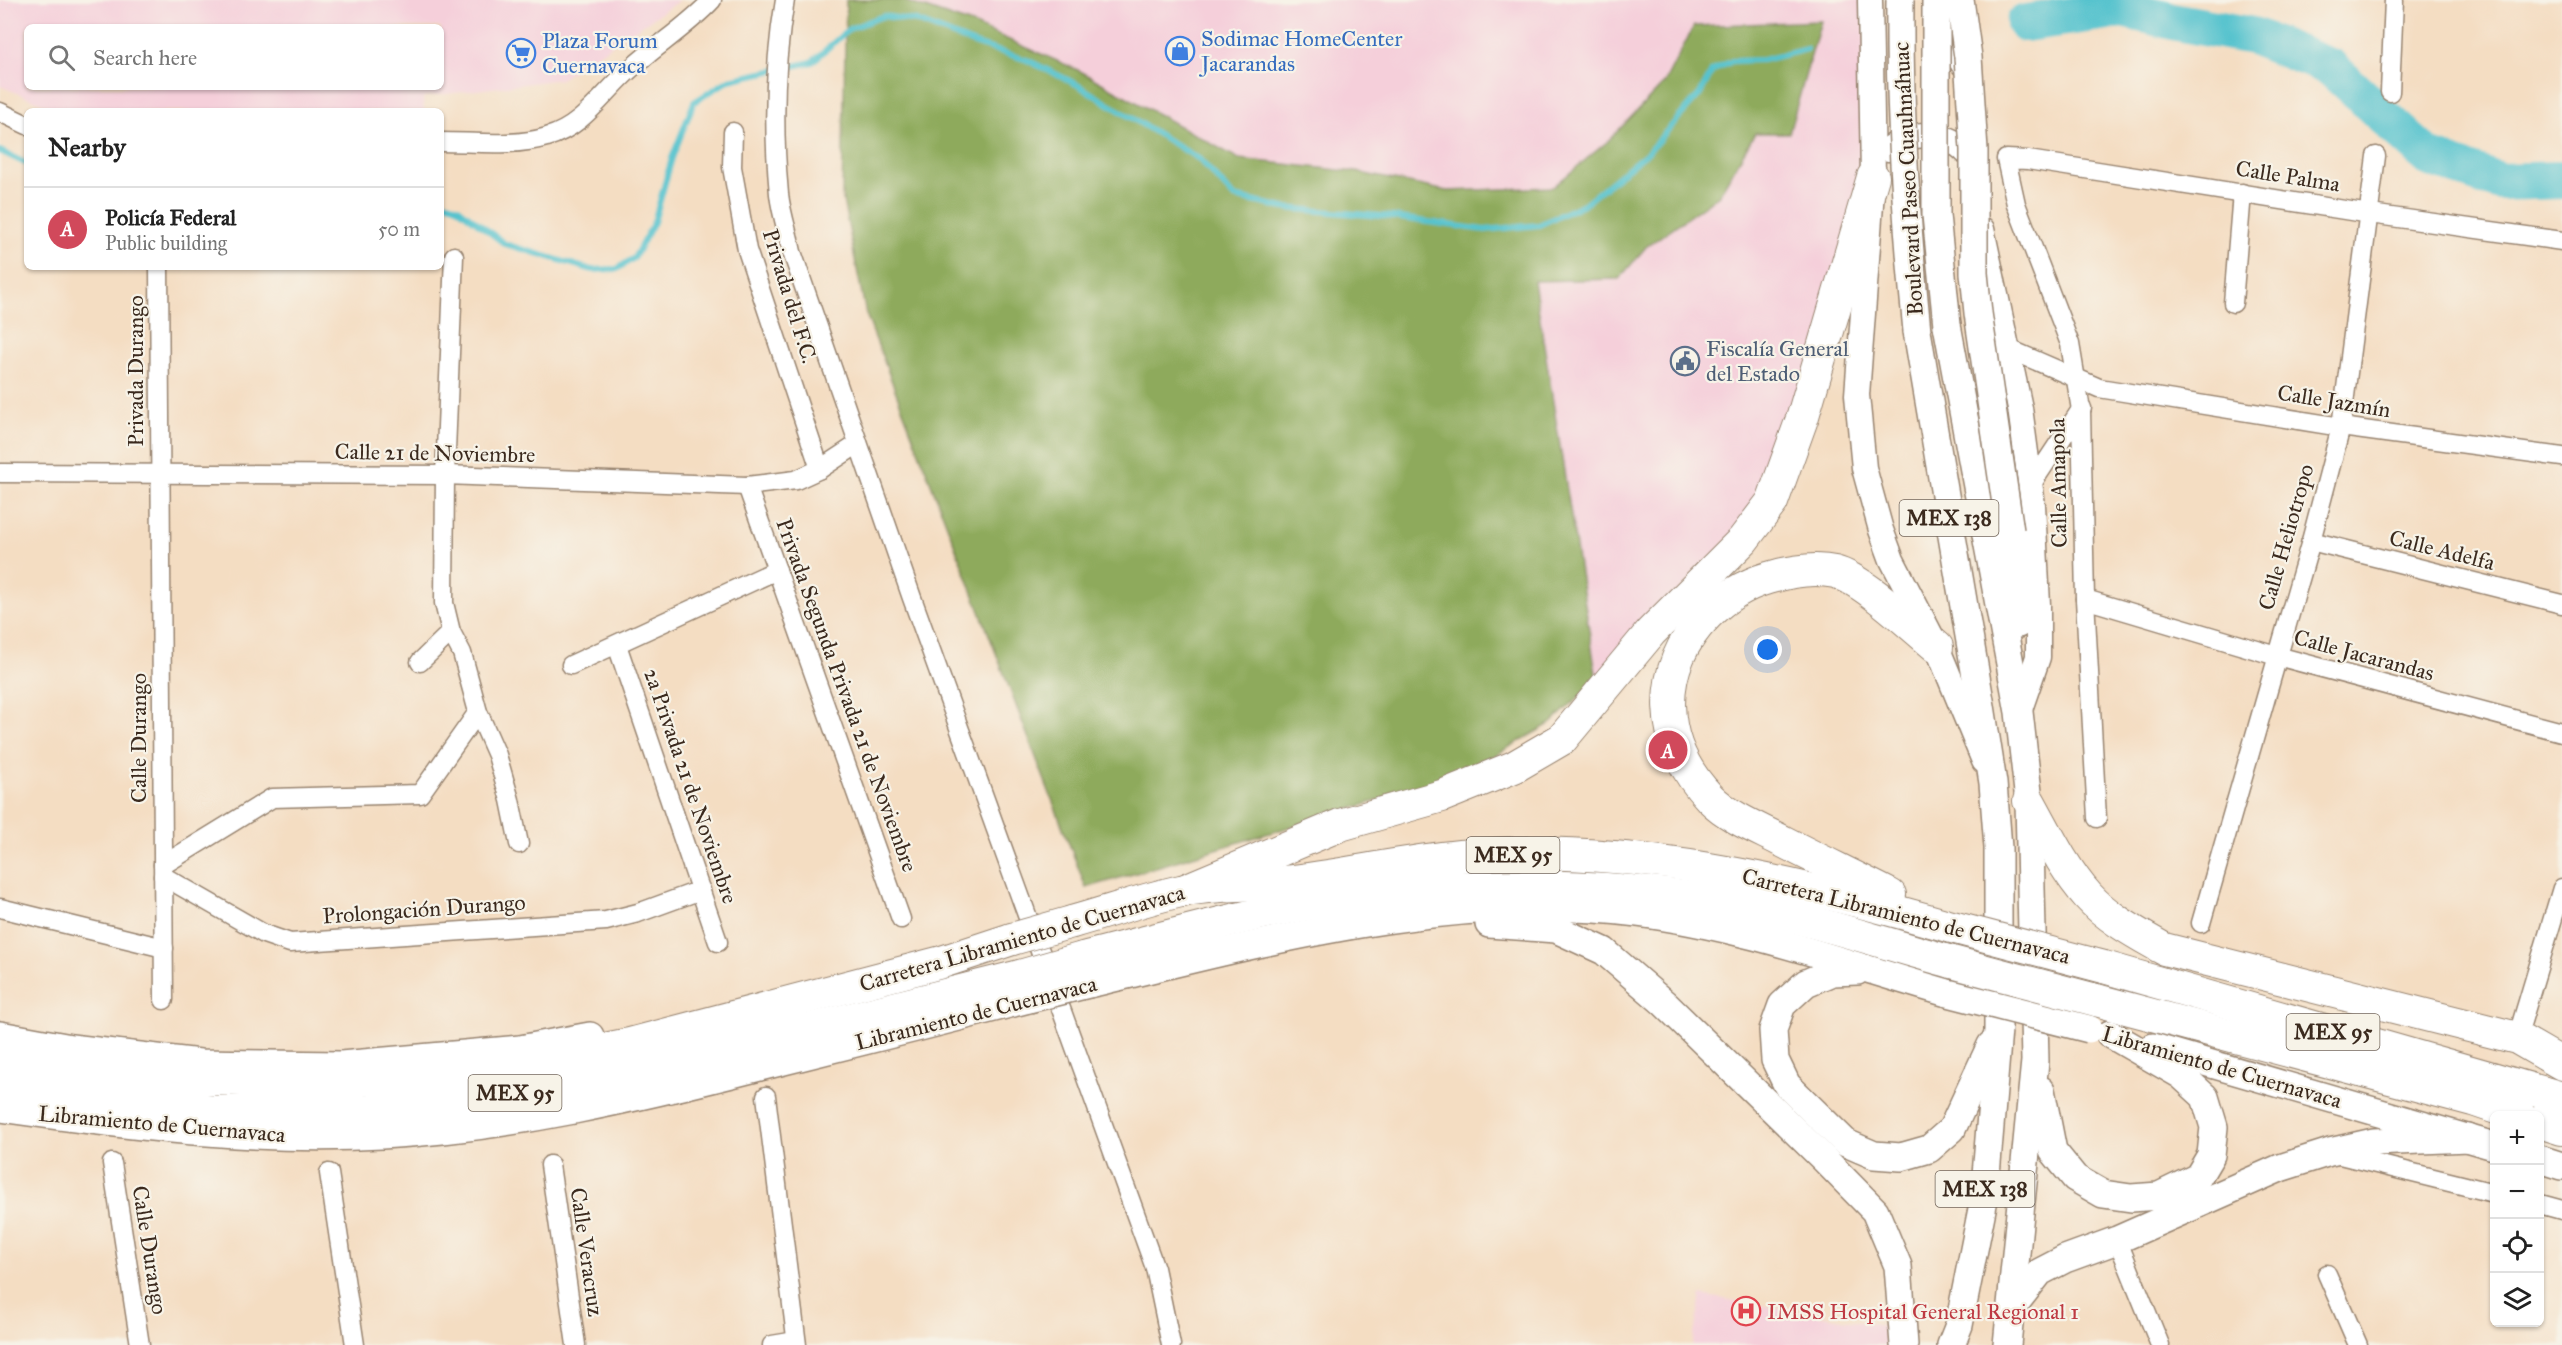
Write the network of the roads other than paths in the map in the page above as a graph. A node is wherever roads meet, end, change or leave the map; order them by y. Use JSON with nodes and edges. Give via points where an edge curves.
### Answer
{"nodes":[{"id":1,"x":712,"y":0,"type":"edge"},
{"id":2,"x":785,"y":0,"type":"edge"},
{"id":3,"x":1870,"y":0,"type":"edge"},
{"id":4,"x":1900,"y":0,"type":"edge"},
{"id":5,"x":2394,"y":0,"type":"edge"},
{"id":6,"x":1950,"y":1,"type":"edge"},
{"id":7,"x":2390,"y":92,"type":"dead end"},
{"id":8,"x":0,"y":112,"type":"edge"},
{"id":9,"x":24,"y":124,"type":"edge"},
{"id":10,"x":734,"y":132,"type":"dead end"},
{"id":11,"x":444,"y":142,"type":"edge"},
{"id":12,"x":2376,"y":156,"type":"dead end"},
{"id":13,"x":2007,"y":159,"type":"joint"},
{"id":14,"x":1975,"y":163,"type":"junction"},
{"id":15,"x":1873,"y":177,"type":"junction"},
{"id":16,"x":2242,"y":193,"type":"junction"},
{"id":17,"x":2370,"y":214,"type":"junction"},
{"id":18,"x":2562,"y":241,"type":"edge"},
{"id":19,"x":454,"y":256,"type":"dead end"},
{"id":20,"x":159,"y":270,"type":"edge"},
{"id":21,"x":2233,"y":303,"type":"dead end"},
{"id":22,"x":2009,"y":349,"type":"junction"},
{"id":23,"x":2077,"y":380,"type":"junction"},
{"id":24,"x":2098,"y":388,"type":"junction"},
{"id":25,"x":2081,"y":410,"type":"junction"},
{"id":26,"x":2341,"y":427,"type":"junction"},
{"id":27,"x":858,"y":444,"type":"junction"},
{"id":28,"x":2562,"y":457,"type":"edge"},
{"id":29,"x":820,"y":469,"type":"junction"},
{"id":30,"x":0,"y":473,"type":"edge"},
{"id":31,"x":160,"y":475,"type":"junction"},
{"id":32,"x":445,"y":475,"type":"junction"},
{"id":33,"x":2031,"y":485,"type":"junction"},
{"id":34,"x":747,"y":486,"type":"junction"},
{"id":35,"x":2311,"y":541,"type":"junction"},
{"id":36,"x":777,"y":570,"type":"junction"},
{"id":37,"x":2085,"y":600,"type":"junction"},
{"id":38,"x":2562,"y":604,"type":"edge"},
{"id":39,"x":451,"y":632,"type":"junction"},
{"id":40,"x":617,"y":645,"type":"junction"},
{"id":41,"x":1937,"y":647,"type":"junction"},
{"id":42,"x":2277,"y":656,"type":"junction"},
{"id":43,"x":420,"y":662,"type":"dead end"},
{"id":44,"x":571,"y":665,"type":"dead end"},
{"id":45,"x":478,"y":711,"type":"junction"},
{"id":46,"x":2019,"y":712,"type":"junction"},
{"id":47,"x":2562,"y":732,"type":"edge"},
{"id":48,"x":1992,"y":783,"type":"junction"},
{"id":49,"x":2029,"y":801,"type":"junction"},
{"id":50,"x":2097,"y":818,"type":"dead end"},
{"id":51,"x":519,"y":844,"type":"dead end"},
{"id":52,"x":163,"y":870,"type":"junction"},
{"id":53,"x":2562,"y":888,"type":"edge"},
{"id":54,"x":701,"y":890,"type":"junction"},
{"id":55,"x":1183,"y":891,"type":"junction"},
{"id":56,"x":0,"y":908,"type":"edge"},
{"id":57,"x":901,"y":919,"type":"dead end"},
{"id":58,"x":1368,"y":922,"type":"junction"},
{"id":59,"x":2201,"y":923,"type":"dead end"},
{"id":60,"x":1952,"y":927,"type":"junction"},
{"id":61,"x":1012,"y":939,"type":"junction"},
{"id":62,"x":718,"y":942,"type":"dead end"},
{"id":63,"x":164,"y":948,"type":"junction"},
{"id":64,"x":1868,"y":970,"type":"junction"},
{"id":65,"x":1086,"y":971,"type":"junction"},
{"id":66,"x":1025,"y":988,"type":"junction"},
{"id":67,"x":164,"y":1000,"type":"dead end"},
{"id":68,"x":2099,"y":1021,"type":"junction"},
{"id":69,"x":1998,"y":1030,"type":"junction"},
{"id":70,"x":0,"y":1035,"type":"edge"},
{"id":71,"x":2517,"y":1038,"type":"junction"},
{"id":72,"x":2562,"y":1050,"type":"edge"},
{"id":73,"x":0,"y":1053,"type":"edge"},
{"id":74,"x":2036,"y":1061,"type":"junction"},
{"id":75,"x":2562,"y":1064,"type":"edge"},
{"id":76,"x":0,"y":1083,"type":"edge"},
{"id":77,"x":766,"y":1096,"type":"dead end"},
{"id":78,"x":2562,"y":1098,"type":"edge"},
{"id":79,"x":0,"y":1108,"type":"edge"},
{"id":80,"x":2505,"y":1111,"type":"edge"},
{"id":81,"x":2544,"y":1123,"type":"edge"},
{"id":82,"x":2562,"y":1129,"type":"edge"},
{"id":83,"x":2469,"y":1138,"type":"junction"},
{"id":84,"x":2490,"y":1145,"type":"edge"},
{"id":85,"x":2330,"y":1152,"type":"junction"},
{"id":86,"x":2544,"y":1160,"type":"edge"},
{"id":87,"x":112,"y":1162,"type":"dead end"},
{"id":88,"x":550,"y":1166,"type":"dead end"},
{"id":89,"x":2562,"y":1166,"type":"edge"},
{"id":90,"x":329,"y":1173,"type":"dead end"},
{"id":91,"x":2490,"y":1192,"type":"edge"},
{"id":92,"x":2544,"y":1205,"type":"edge"},
{"id":93,"x":2562,"y":1210,"type":"edge"},
{"id":94,"x":2121,"y":1249,"type":"dead end"},
{"id":95,"x":2327,"y":1274,"type":"dead end"},
{"id":96,"x":2010,"y":1311,"type":"junction"},
{"id":97,"x":796,"y":1343,"type":"edge"},
{"id":98,"x":140,"y":1345,"type":"edge"},
{"id":99,"x":355,"y":1345,"type":"edge"},
{"id":100,"x":576,"y":1345,"type":"edge"},
{"id":101,"x":772,"y":1345,"type":"edge"},
{"id":102,"x":1171,"y":1345,"type":"edge"},
{"id":103,"x":1904,"y":1345,"type":"edge"},
{"id":104,"x":1952,"y":1345,"type":"edge"},
{"id":105,"x":2007,"y":1345,"type":"edge"},
{"id":106,"x":2160,"y":1345,"type":"edge"},
{"id":107,"x":2358,"y":1345,"type":"edge"}],
"edges":[{"from":1,"to":11,"type":"street","via":[[566,130],[546,138],[517,142]]},
{"from":2,"to":27,"type":"street","via":[[777,80],[779,196],[792,252]]},
{"from":3,"to":15,"type":"main road","name":"Boulevard Paseo Cuauhnáhuac","number":"MEX 138"},
{"from":4,"to":48,"type":"main road","name":"Boulevard Paseo Cuauhnáhuac","number":"MEX 138","bridge":true,"via":[[1899,85],[1906,222],[1917,331]]},
{"from":5,"to":7,"type":"street"},
{"from":6,"to":14,"type":"main road","name":"Boulevard Paseo Cuauhnáhuac","number":"MEX 138","bridge":true,"via":[[1962,57]]},
{"from":6,"to":46,"type":"main road","bridge":true,"via":[[1968,57],[1974,150],[1974,273],[2010,531],[2018,622]]},
{"from":6,"to":46,"type":"main road","name":"Boulevard Paseo Cuauhnáhuac","number":"MEX 138","bridge":true,"via":[[1936,215],[1947,325]]},
{"from":8,"to":9,"type":"street"},
{"from":10,"to":29,"type":"street","name":"Privada del F.C.","via":[[732,167],[747,250]]},
{"from":12,"to":17,"type":"street","name":"Calle Heliotropo"},
{"from":13,"to":16,"type":"street","name":"Calle Palma"},
{"from":13,"to":23,"type":"street","name":"Calle Amapola","via":[[2016,204],[2070,344]]},
{"from":14,"to":15,"type":"main road","via":[[1952,141],[1942,136],[1921,135],[1890,148]]},
{"from":14,"to":22,"type":"main road","name":"Boulevard Paseo Cuauhnáhuac","number":"MEX 138","via":[[1985,248]]},
{"from":15,"to":41,"type":"main road","name":"Boulevard Paseo Cuauhnáhuac","number":"MEX 138","via":[[1858,367],[1864,468],[1892,561]]},
{"from":15,"to":55,"type":"highway","via":[[1803,416],[1773,502],[1743,540],[1651,632],[1562,739],[1514,767],[1442,796],[1340,825]]},
{"from":16,"to":17,"type":"street","name":"Calle Palma"},
{"from":16,"to":21,"type":"street"},
{"from":17,"to":18,"type":"street","name":"Calle Palma"},
{"from":17,"to":26,"type":"street","name":"Calle Heliotropo"},
{"from":19,"to":32,"type":"street"},
{"from":20,"to":31,"type":"street","name":"Privada Durango"},
{"from":22,"to":23,"type":"street","name":"Calle Jazmín"},
{"from":22,"to":33,"type":"main road","name":"Boulevard Paseo Cuauhnáhuac","number":"MEX 138"},
{"from":23,"to":24,"type":"street","name":"Calle Jazmín"},
{"from":23,"to":25,"type":"street","name":"Calle Amapola"},
{"from":24,"to":25,"type":"street"},
{"from":24,"to":26,"type":"street","name":"Calle Jazmín"},
{"from":25,"to":33,"type":"street"},
{"from":25,"to":37,"type":"street","name":"Calle Amapola"},
{"from":26,"to":28,"type":"street","name":"Calle Jazmín"},
{"from":26,"to":35,"type":"street","name":"Calle Heliotropo"},
{"from":27,"to":29,"type":"street","name":"Calle 21 de Noviembre"},
{"from":27,"to":102,"type":"street","via":[[1155,1268]]},
{"from":29,"to":34,"type":"street","name":"Calle 21 de Noviembre","via":[[796,480]]},
{"from":30,"to":31,"type":"street","name":"Calle 21 de Noviembre"},
{"from":31,"to":32,"type":"street","name":"Calle 21 de Noviembre"},
{"from":31,"to":52,"type":"street","name":"Calle Durango"},
{"from":32,"to":34,"type":"street","name":"Calle 21 de Noviembre"},
{"from":32,"to":39,"type":"street","via":[[444,603]]},
{"from":33,"to":46,"type":"main road","name":"Boulevard Paseo Cuauhnáhuac","number":"MEX 138","via":[[2038,657]]},
{"from":34,"to":36,"type":"street","name":"Privada Segunda Privada 21 de Noviembre"},
{"from":35,"to":38,"type":"street","name":"Calle Adelfa"},
{"from":35,"to":42,"type":"street","name":"Calle Heliotropo"},
{"from":36,"to":40,"type":"street"},
{"from":36,"to":57,"type":"street","name":"Privada Segunda Privada 21 de Noviembre"},
{"from":37,"to":42,"type":"street","name":"Calle Jacarandas"},
{"from":37,"to":50,"type":"street","name":"Calle Amapola"},
{"from":39,"to":43,"type":"street"},
{"from":39,"to":45,"type":"street","via":[[462,653]]},
{"from":40,"to":44,"type":"street"},
{"from":40,"to":54,"type":"street","name":"2a Privada 21 de Noviembre"},
{"from":41,"to":48,"type":"main road","name":"Boulevard Paseo Cuauhnáhuac","number":"MEX 138"},
{"from":41,"to":60,"type":"highway","via":[[1870,592],[1836,572],[1791,571],[1756,581],[1723,599],[1692,631],[1673,665],[1668,704],[1673,737],[1688,768],[1711,798],[1739,819]]},
{"from":42,"to":47,"type":"street","name":"Calle Jacarandas"},
{"from":42,"to":59,"type":"street","name":"Calle Heliotropo"},
{"from":45,"to":51,"type":"street","via":[[497,755]]},
{"from":45,"to":52,"type":"street","via":[[420,794],[272,798]]},
{"from":46,"to":49,"type":"main road","name":"Boulevard Paseo Cuauhnáhuac","number":"MEX 138"},
{"from":48,"to":69,"type":"main road","name":"Boulevard Paseo Cuauhnáhuac","number":"MEX 138","via":[[1998,848]]},
{"from":49,"to":71,"type":"highway","via":[[2062,860],[2089,897],[2124,926],[2164,949]]},
{"from":49,"to":74,"type":"main road","name":"Boulevard Paseo Cuauhnáhuac","number":"MEX 138"},
{"from":52,"to":54,"type":"street","name":"Prolongación Durango","via":[[264,934],[290,943],[606,921]]},
{"from":52,"to":63,"type":"street","name":"Calle Durango"},
{"from":53,"to":71,"type":"street"},
{"from":54,"to":62,"type":"street","name":"2a Privada 21 de Noviembre"},
{"from":55,"to":60,"type":"highway","name":"Carretera Libramiento de Cuernavaca","number":"MEX 95","via":[[1286,882],[1462,856],[1550,854],[1648,860],[1749,875],[1868,902]]},
{"from":55,"to":61,"type":"highway","name":"Carretera Libramiento de Cuernavaca","number":"MEX 95","bridge":true},
{"from":56,"to":63,"type":"street"},
{"from":58,"to":64,"type":"main road","name":"Libramiento de Cuernavaca","number":"MEX 95","via":[[1466,909],[1549,907],[1638,913],[1740,931]]},
{"from":58,"to":65,"type":"main road","name":"Libramiento de Cuernavaca","number":"MEX 95","via":[[1242,947]]},
{"from":58,"to":103,"type":"main road","via":[[1556,928],[1604,951],[1664,1003],[1875,1211],[1898,1266]]},
{"from":60,"to":78,"type":"highway","name":"Carretera Libramiento de Cuernavaca","number":"MEX 95","bridge":true,"via":[[2104,966]]},
{"from":61,"to":70,"type":"main road","number":"MEX 95","via":[[939,950],[627,1029],[520,1049],[341,1065],[200,1063],[71,1048]]},
{"from":61,"to":73,"type":"highway","name":"Carretera Libramiento de Cuernavaca","number":"MEX 95","via":[[942,962],[630,1044],[523,1065],[341,1082],[196,1079],[68,1066]]},
{"from":63,"to":67,"type":"street","name":"Calle Durango"},
{"from":64,"to":68,"type":"main road","name":"Libramiento de Cuernavaca","number":"MEX 95","bridge":true,"via":[[1946,993]]},
{"from":64,"to":69,"type":"main road","via":[[1832,972],[1806,983],[1782,1005],[1773,1030],[1775,1060],[1787,1085],[1846,1143],[1874,1155],[1900,1157],[1929,1149],[1952,1129]]},
{"from":65,"to":66,"type":"highway","name":"Carretera Libramiento de Cuernavaca","number":"MEX 95","bridge":true},
{"from":65,"to":68,"type":"highway","name":"Carretera Libramiento de Cuernavaca","number":"MEX 95","bridge":true,"via":[[1244,919],[1365,896],[1550,885],[1634,890],[1742,906],[1876,939],[1950,961]]},
{"from":66,"to":76,"type":"highway","name":"Carretera Libramiento de Cuernavaca","number":"MEX 95","via":[[644,1071],[534,1091],[362,1112],[215,1112],[70,1097]]},
{"from":66,"to":79,"type":"main road","name":"Libramiento de Cuernavaca","number":"MEX 95","via":[[649,1095],[542,1117],[394,1134],[253,1136]]},
{"from":68,"to":74,"type":"main road","via":[[2181,1075],[2205,1097],[2214,1127],[2211,1155],[2198,1177],[2159,1196],[2131,1198],[2103,1194],[2075,1178],[2053,1151]]},
{"from":68,"to":80,"type":"highway","name":"Carretera Libramiento de Cuernavaca","number":"MEX 95","via":[[2473,1100]]},
{"from":68,"to":83,"type":"main road","name":"Libramiento de Cuernavaca","number":"MEX 95"},
{"from":69,"to":104,"type":"main road","number":"MEX 138","via":[[1984,1199]]},
{"from":71,"to":72,"type":"main road"},
{"from":71,"to":75,"type":"highway"},
{"from":74,"to":96,"type":"main road","number":"MEX 138"},
{"from":77,"to":97,"type":"street"},
{"from":81,"to":82,"type":"highway"},
{"from":83,"to":84,"type":"main road","name":"Libramiento de Cuernavaca","number":"MEX 95"},
{"from":83,"to":85,"type":"main road","via":[[2374,1142]]},
{"from":85,"to":91,"type":"street"},
{"from":85,"to":96,"type":"main road","via":[[2280,1168],[2065,1259],[2040,1272]]},
{"from":86,"to":89,"type":"main road"},
{"from":87,"to":98,"type":"street","name":"Calle Durango"},
{"from":88,"to":100,"type":"street","name":"Calle Veracruz"},
{"from":90,"to":99,"type":"street"},
{"from":92,"to":93,"type":"street"},
{"from":94,"to":106,"type":"street"},
{"from":95,"to":107,"type":"street"},
{"from":96,"to":105,"type":"main road","number":"MEX 138"},
{"from":97,"to":101,"type":"street"}]}
